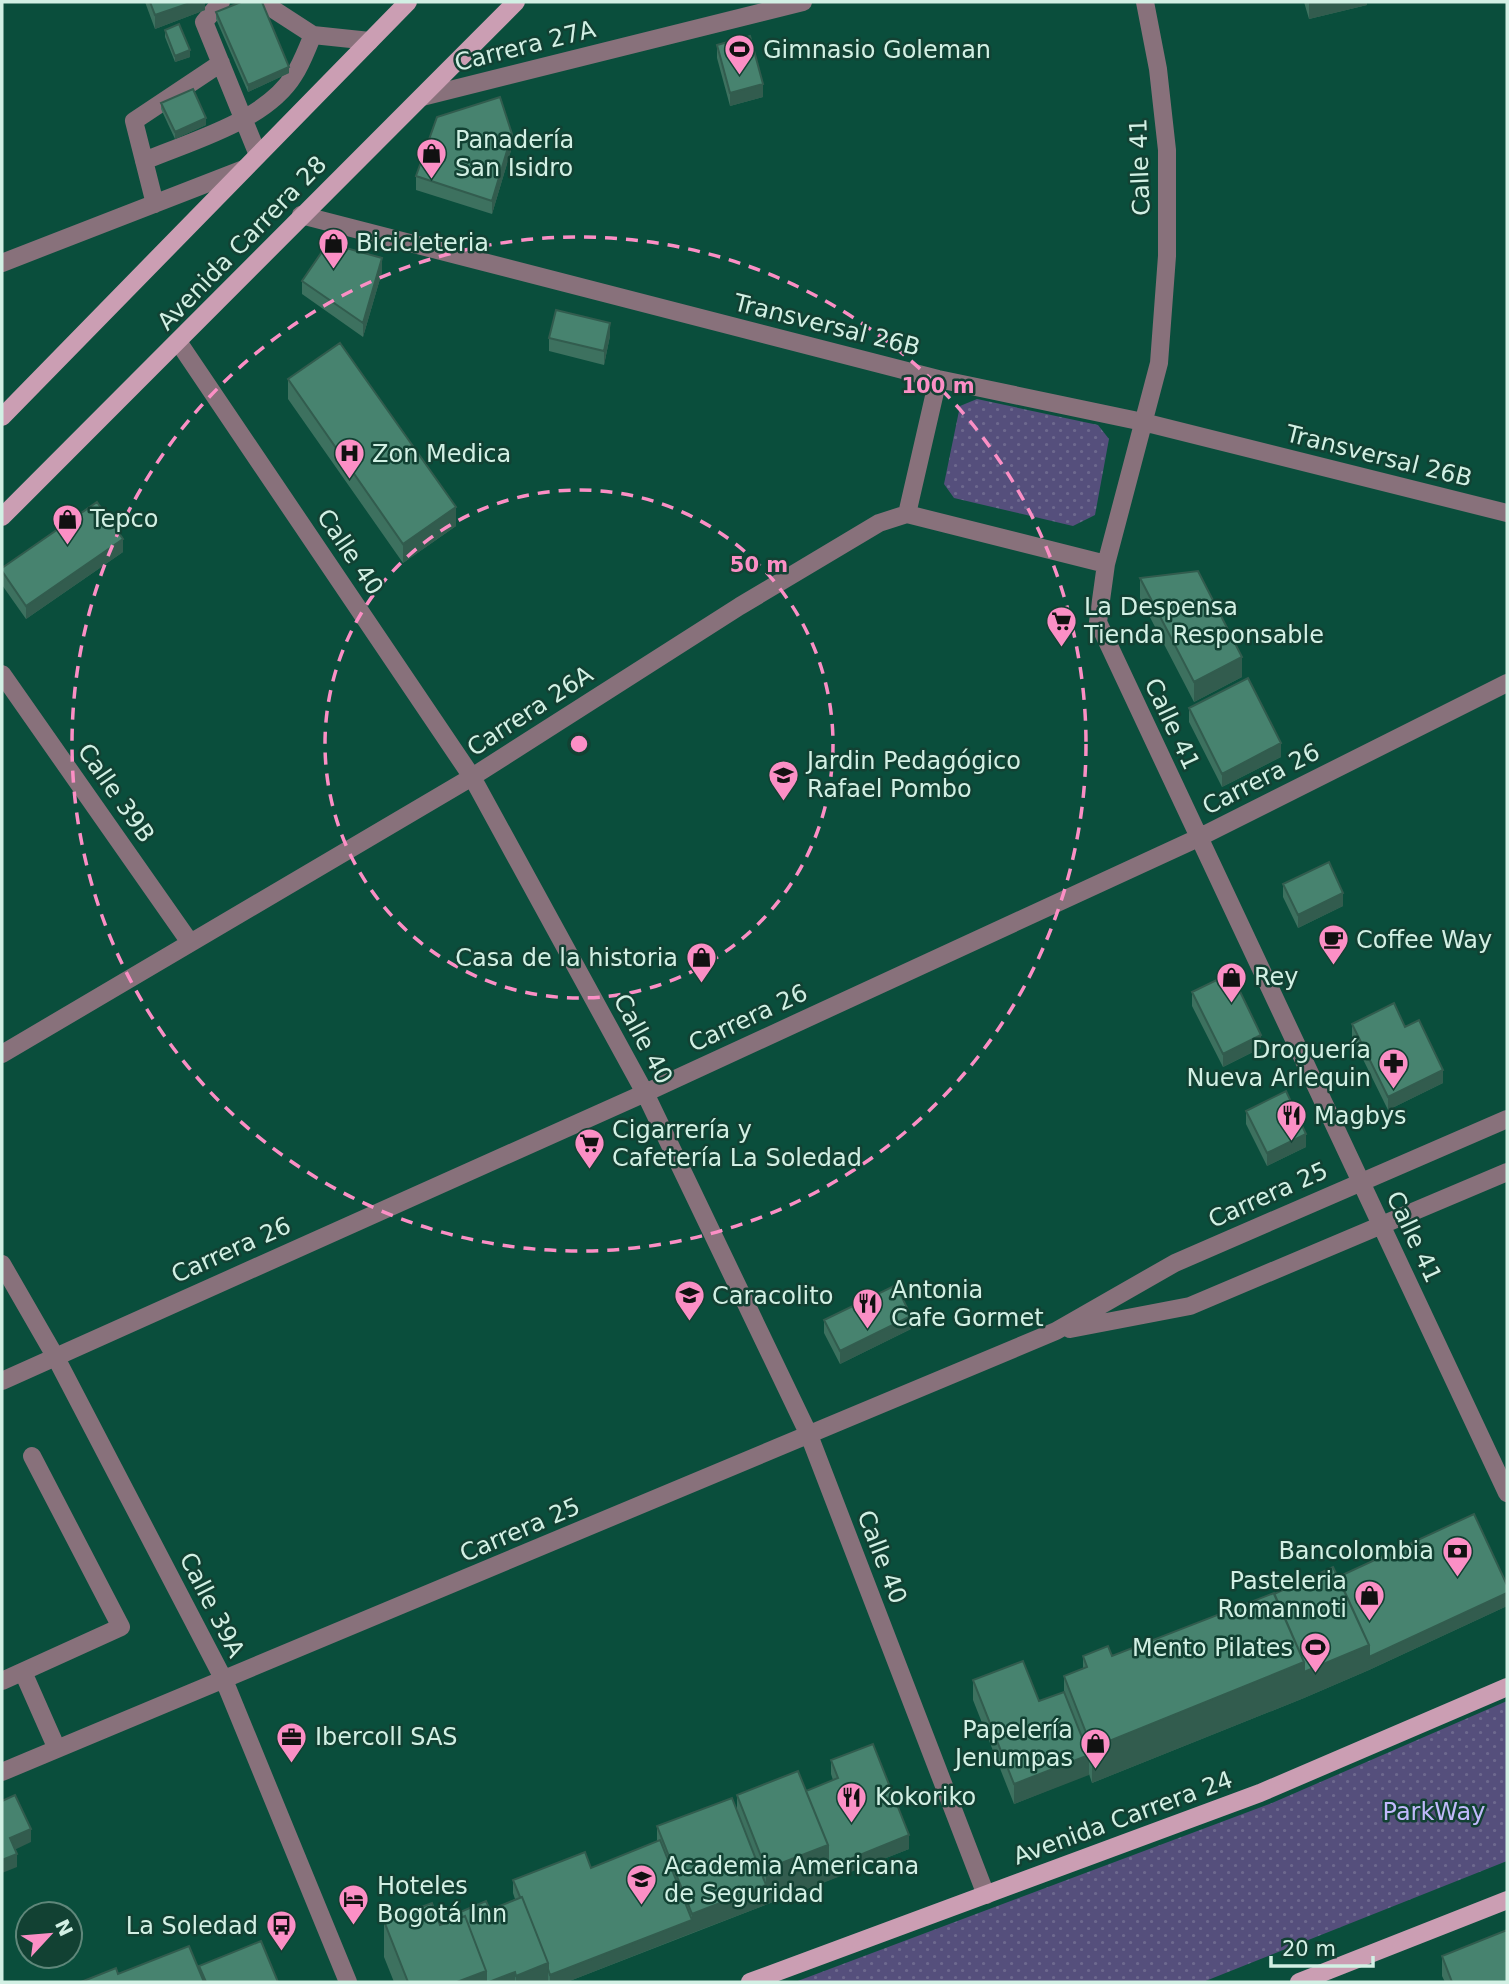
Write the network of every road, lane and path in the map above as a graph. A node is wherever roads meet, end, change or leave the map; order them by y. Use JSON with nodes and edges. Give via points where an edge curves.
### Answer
{"nodes":[{"id":1,"x":221,"y":2,"type":"edge"},
{"id":2,"x":262,"y":2,"type":"edge"},
{"id":3,"x":408,"y":2,"type":"edge"},
{"id":4,"x":516,"y":2,"type":"edge"},
{"id":5,"x":803,"y":2,"type":"edge"},
{"id":6,"x":1145,"y":2,"type":"edge"},
{"id":7,"x":313,"y":36,"type":"junction"},
{"id":8,"x":370,"y":41,"type":"junction"},
{"id":9,"x":221,"y":63,"type":"junction"},
{"id":10,"x":422,"y":97,"type":"junction"},
{"id":11,"x":244,"y":119,"type":"junction"},
{"id":12,"x":258,"y":155,"type":"junction"},
{"id":13,"x":144,"y":161,"type":"junction"},
{"id":14,"x":244,"y":169,"type":"junction"},
{"id":15,"x":155,"y":204,"type":"junction"},
{"id":16,"x":301,"y":215,"type":"junction"},
{"id":17,"x":2,"y":263,"type":"edge"},
{"id":18,"x":179,"y":342,"type":"junction"},
{"id":19,"x":938,"y":379,"type":"junction"},
{"id":20,"x":2,"y":417,"type":"edge"},
{"id":21,"x":1143,"y":422,"type":"junction"},
{"id":22,"x":1507,"y":513,"type":"edge"},
{"id":23,"x":906,"y":514,"type":"junction"},
{"id":24,"x":2,"y":517,"type":"edge"},
{"id":25,"x":1106,"y":564,"type":"junction"},
{"id":26,"x":2,"y":674,"type":"edge"},
{"id":27,"x":1507,"y":682,"type":"edge"},
{"id":28,"x":472,"y":777,"type":"junction"},
{"id":29,"x":1198,"y":838,"type":"junction"},
{"id":30,"x":189,"y":941,"type":"junction"},
{"id":31,"x":2,"y":1054,"type":"edge"},
{"id":32,"x":645,"y":1093,"type":"junction"},
{"id":33,"x":1507,"y":1119,"type":"edge"},
{"id":34,"x":1507,"y":1172,"type":"edge"},
{"id":35,"x":1360,"y":1182,"type":"junction"},
{"id":36,"x":1381,"y":1226,"type":"junction"},
{"id":37,"x":2,"y":1264,"type":"edge"},
{"id":38,"x":1056,"y":1331,"type":"junction"},
{"id":39,"x":55,"y":1356,"type":"junction"},
{"id":40,"x":2,"y":1381,"type":"edge"},
{"id":41,"x":809,"y":1435,"type":"junction"},
{"id":42,"x":32,"y":1456,"type":"dead end"},
{"id":43,"x":1507,"y":1493,"type":"edge"},
{"id":44,"x":23,"y":1672,"type":"junction"},
{"id":45,"x":224,"y":1680,"type":"junction"},
{"id":46,"x":2,"y":1681,"type":"edge"},
{"id":47,"x":1507,"y":1687,"type":"edge"},
{"id":48,"x":57,"y":1749,"type":"junction"},
{"id":49,"x":2,"y":1772,"type":"edge"},
{"id":50,"x":986,"y":1895,"type":"junction"},
{"id":51,"x":1507,"y":1900,"type":"edge"},
{"id":52,"x":348,"y":1982,"type":"edge"},
{"id":53,"x":750,"y":1982,"type":"edge"},
{"id":54,"x":1299,"y":1982,"type":"edge"}],
"edges":[{"from":1,"to":9,"type":"street","via":[[204,22]]},
{"from":2,"to":7,"type":"street"},
{"from":3,"to":8,"type":"main road","name":"Avenida Carrera 28"},
{"from":4,"to":10,"type":"main road","name":"Avenida Carrera 28"},
{"from":5,"to":10,"type":"street","name":"Carrera 27A"},
{"from":6,"to":21,"type":"street","name":"Calle 41","via":[[1167,150],[1167,256],[1159,363]]},
{"from":7,"to":8,"type":"street"},
{"from":7,"to":11,"type":"street","via":[[293,76]]},
{"from":8,"to":12,"type":"main road","name":"Avenida Carrera 28"},
{"from":9,"to":11,"type":"street"},
{"from":9,"to":13,"type":"street","via":[[134,121]]},
{"from":10,"to":16,"type":"main road","name":"Avenida Carrera 28"},
{"from":11,"to":12,"type":"street"},
{"from":11,"to":13,"type":"street"},
{"from":12,"to":14,"type":"main road","name":"Avenida Carrera 28"},
{"from":13,"to":15,"type":"street"},
{"from":14,"to":15,"type":"street"},
{"from":14,"to":20,"type":"main road","name":"Avenida Carrera 28"},
{"from":15,"to":17,"type":"street"},
{"from":16,"to":18,"type":"main road","name":"Avenida Carrera 28"},
{"from":16,"to":19,"type":"street","name":"Transversal 26B"},
{"from":18,"to":24,"type":"main road","name":"Avenida Carrera 28"},
{"from":18,"to":28,"type":"street","name":"Calle 40"},
{"from":19,"to":21,"type":"street","name":"Transversal 26B"},
{"from":19,"to":23,"type":"street"},
{"from":21,"to":22,"type":"street","name":"Transversal 26B"},
{"from":21,"to":25,"type":"street","name":"Calle 41"},
{"from":23,"to":25,"type":"street"},
{"from":23,"to":28,"type":"street","name":"Carrera 26A","via":[[879,523],[740,606]]},
{"from":25,"to":29,"type":"street","name":"Calle 41","via":[[1098,622]]},
{"from":26,"to":30,"type":"street","name":"Calle 39B"},
{"from":27,"to":29,"type":"street","name":"Carrera 26"},
{"from":28,"to":30,"type":"street","name":"Carrera 26A"},
{"from":28,"to":32,"type":"street","name":"Calle 40"},
{"from":29,"to":32,"type":"street","name":"Carrera 26"},
{"from":29,"to":35,"type":"street","name":"Calle 41"},
{"from":30,"to":31,"type":"street","name":"Carrera 26A"},
{"from":32,"to":39,"type":"street","name":"Carrera 26"},
{"from":32,"to":41,"type":"street","name":"Calle 40"},
{"from":33,"to":35,"type":"street","name":"Carrera 25"},
{"from":34,"to":36,"type":"street","name":"Carrera 25"},
{"from":35,"to":36,"type":"street","name":"Calle 41"},
{"from":35,"to":38,"type":"street","name":"Carrera 25","via":[[1175,1262]]},
{"from":36,"to":38,"type":"street","name":"Carrera 25","via":[[1190,1306]]},
{"from":36,"to":43,"type":"street","name":"Calle 41"},
{"from":37,"to":39,"type":"street","name":"Calle 39A"},
{"from":38,"to":41,"type":"street","name":"Carrera 25"},
{"from":39,"to":40,"type":"street","name":"Carrera 26"},
{"from":39,"to":45,"type":"street","name":"Calle 39A"},
{"from":41,"to":45,"type":"street","name":"Carrera 25"},
{"from":41,"to":50,"type":"street","name":"Calle 40"},
{"from":42,"to":44,"type":"street","via":[[121,1628]]},
{"from":44,"to":46,"type":"street"},
{"from":44,"to":48,"type":"street"},
{"from":45,"to":48,"type":"street","name":"Carrera 25"},
{"from":45,"to":52,"type":"street","name":"Calle 39A"},
{"from":47,"to":50,"type":"main road","name":"Avenida Carrera 24","via":[[1260,1793]]},
{"from":48,"to":49,"type":"street","name":"Carrera 25"},
{"from":50,"to":53,"type":"main road","name":"Avenida Carrera 24"},
{"from":51,"to":54,"type":"main road"}]}
